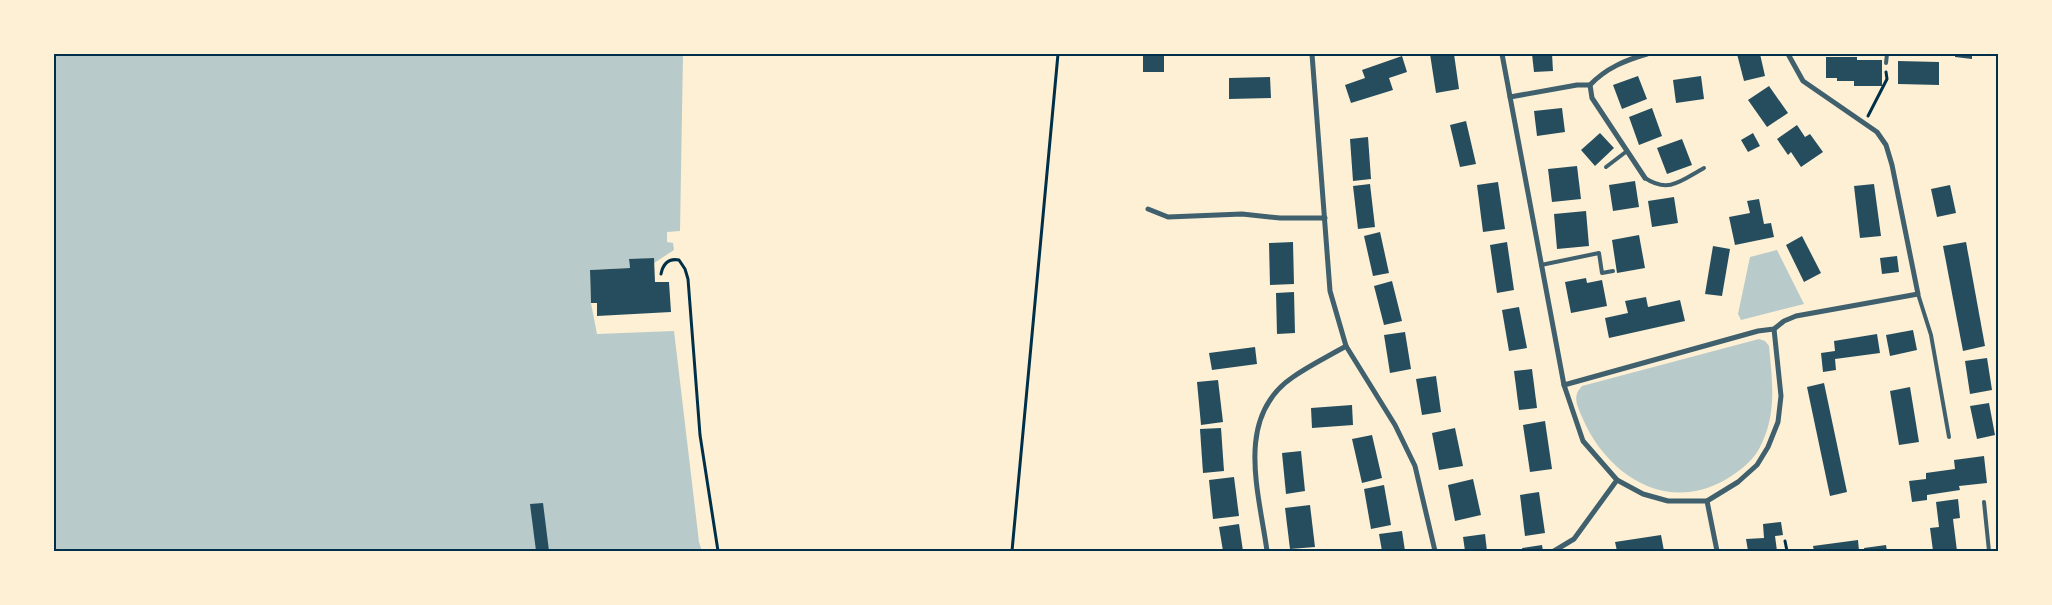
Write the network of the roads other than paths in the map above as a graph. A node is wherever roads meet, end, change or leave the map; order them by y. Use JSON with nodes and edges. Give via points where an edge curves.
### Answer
{"nodes":[{"id":1,"x":1312,"y":54,"type":"edge"},
{"id":2,"x":1502,"y":54,"type":"edge"},
{"id":3,"x":1647,"y":54,"type":"edge"},
{"id":4,"x":1788,"y":54,"type":"edge"},
{"id":5,"x":1886,"y":54,"type":"edge"},
{"id":6,"x":1886,"y":64,"type":"dead end"},
{"id":7,"x":1590,"y":85,"type":"junction"},
{"id":8,"x":1510,"y":97,"type":"junction"},
{"id":9,"x":1627,"y":151,"type":"junction"},
{"id":10,"x":1606,"y":167,"type":"dead end"},
{"id":11,"x":1704,"y":168,"type":"dead end"},
{"id":12,"x":1645,"y":178,"type":"joint"},
{"id":13,"x":1148,"y":209,"type":"dead end"},
{"id":14,"x":1325,"y":218,"type":"junction"},
{"id":15,"x":1541,"y":265,"type":"junction"},
{"id":16,"x":1613,"y":271,"type":"dead end"},
{"id":17,"x":1918,"y":294,"type":"junction"},
{"id":18,"x":1774,"y":329,"type":"junction"},
{"id":19,"x":1346,"y":346,"type":"junction"},
{"id":20,"x":1564,"y":385,"type":"junction"},
{"id":21,"x":1950,"y":437,"type":"dead end"},
{"id":22,"x":1617,"y":480,"type":"junction"},
{"id":23,"x":1707,"y":501,"type":"junction"},
{"id":24,"x":1984,"y":502,"type":"dead end"},
{"id":25,"x":1267,"y":551,"type":"edge"},
{"id":26,"x":1435,"y":551,"type":"edge"},
{"id":27,"x":1554,"y":551,"type":"edge"},
{"id":28,"x":1717,"y":551,"type":"edge"},
{"id":29,"x":1989,"y":551,"type":"edge"}],
"edges":[{"from":1,"to":14,"type":"street"},
{"from":2,"to":8,"type":"street"},
{"from":3,"to":7,"type":"street","via":[[1602,73]]},
{"from":4,"to":17,"type":"street","via":[[1804,81],[1877,132],[1886,145]]},
{"from":5,"to":6,"type":"lane"},
{"from":7,"to":8,"type":"street"},
{"from":7,"to":9,"type":"street","via":[[1592,98]]},
{"from":8,"to":15,"type":"street"},
{"from":9,"to":10,"type":"lane"},
{"from":9,"to":12,"type":"street"},
{"from":11,"to":12,"type":"lane","via":[[1668,186],[1656,185]]},
{"from":13,"to":14,"type":"street","via":[[1168,217],[1242,214]]},
{"from":14,"to":19,"type":"street","via":[[1330,291]]},
{"from":15,"to":16,"type":"lane","via":[[1600,253],[1602,273]]},
{"from":15,"to":20,"type":"street"},
{"from":17,"to":18,"type":"street","via":[[1796,316]]},
{"from":17,"to":21,"type":"lane","via":[[1931,335]]},
{"from":18,"to":20,"type":"street"},
{"from":18,"to":23,"type":"street","via":[[1781,396],[1778,422],[1757,465],[1738,482]]},
{"from":19,"to":25,"type":"street","via":[[1292,378],[1263,411],[1256,431],[1254,453]]},
{"from":19,"to":26,"type":"street","via":[[1395,425],[1415,466]]},
{"from":20,"to":22,"type":"street","via":[[1583,441]]},
{"from":22,"to":23,"type":"street","via":[[1643,494],[1668,501]]},
{"from":22,"to":27,"type":"street","via":[[1574,540]]},
{"from":23,"to":28,"type":"street"},
{"from":24,"to":29,"type":"lane"}]}
